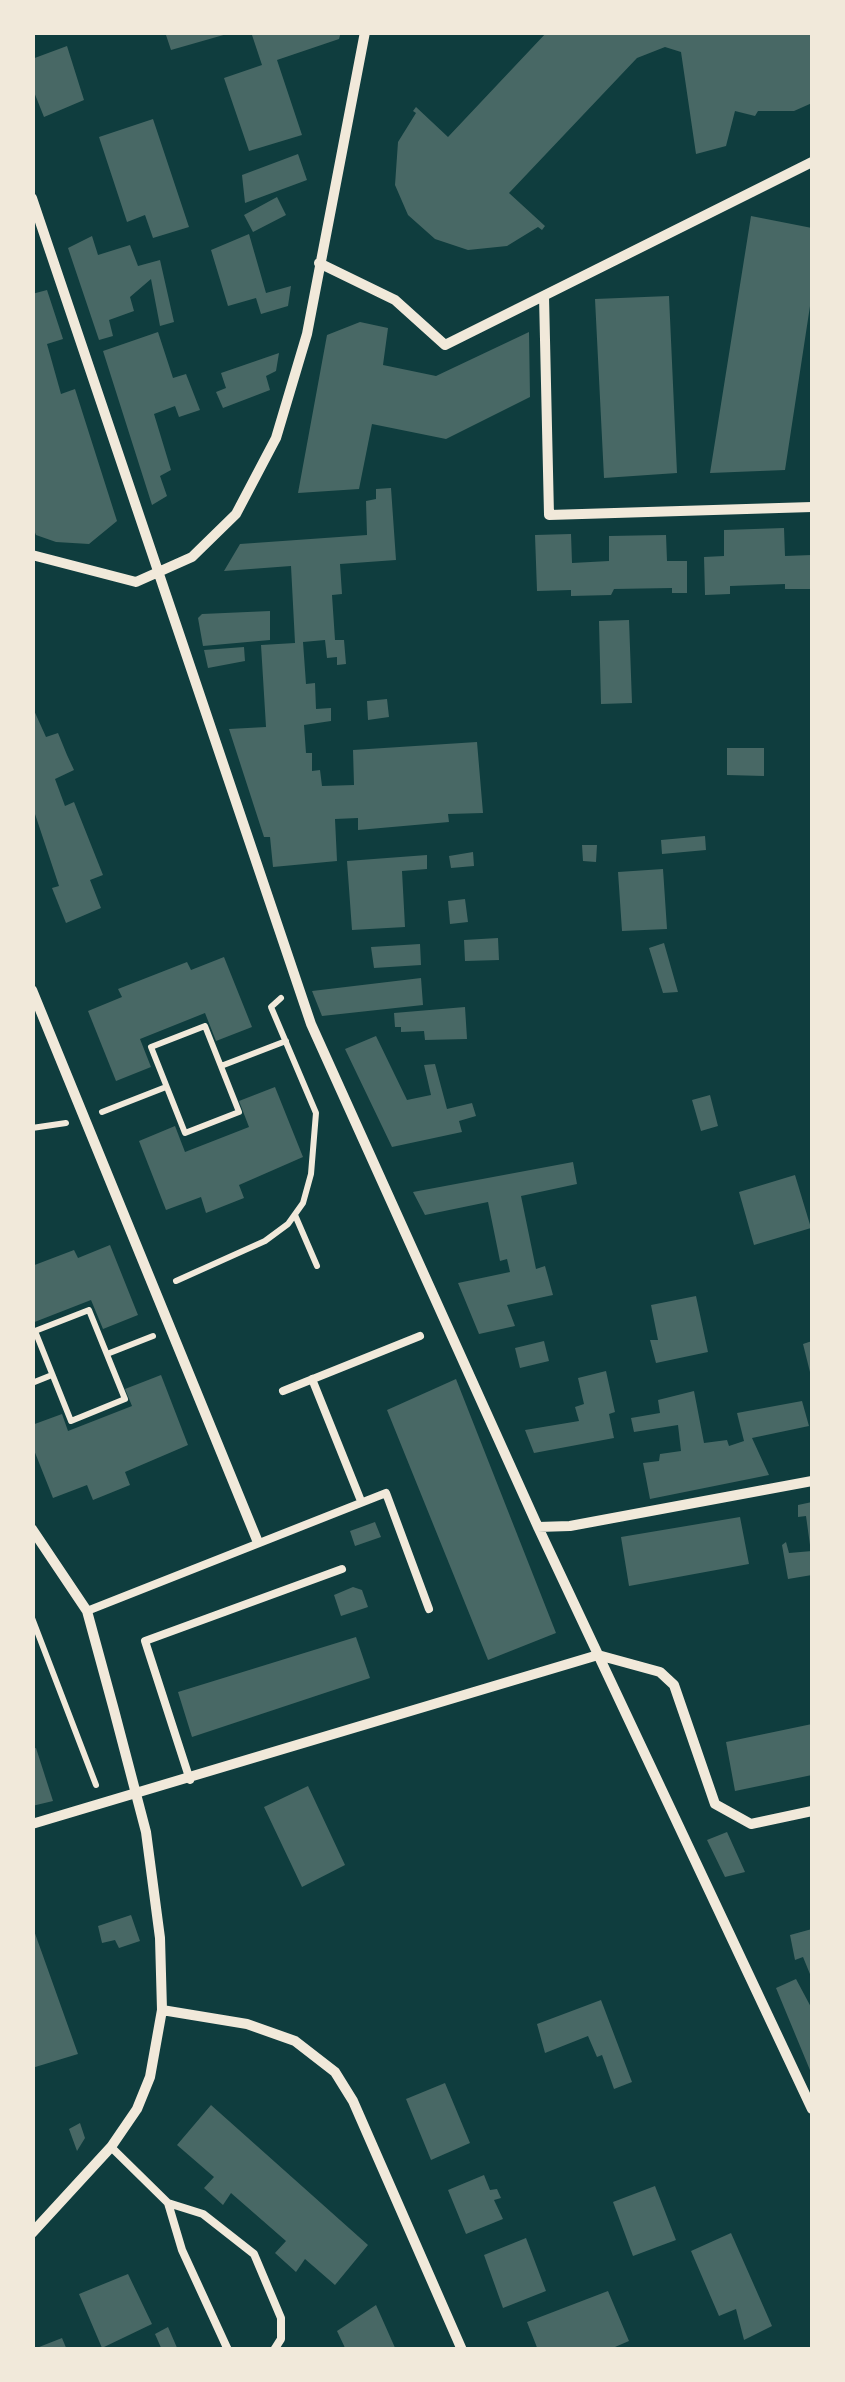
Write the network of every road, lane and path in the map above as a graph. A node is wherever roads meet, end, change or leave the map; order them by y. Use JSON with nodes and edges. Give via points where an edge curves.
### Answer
{"nodes":[{"id":1,"x":365,"y":32,"type":"edge"},
{"id":2,"x":812,"y":162,"type":"edge"},
{"id":3,"x":32,"y":198,"type":"edge"},
{"id":4,"x":319,"y":263,"type":"junction"},
{"id":5,"x":544,"y":296,"type":"junction"},
{"id":6,"x":812,"y":508,"type":"edge"},
{"id":7,"x":32,"y":556,"type":"edge"},
{"id":8,"x":160,"y":572,"type":"junction"},
{"id":9,"x":296,"y":985,"type":"junction"},
{"id":10,"x":32,"y":990,"type":"edge"},
{"id":11,"x":286,"y":1042,"type":"junction"},
{"id":12,"x":220,"y":1066,"type":"junction"},
{"id":13,"x":166,"y":1088,"type":"junction"},
{"id":14,"x":86,"y":1118,"type":"junction"},
{"id":15,"x":294,"y":1214,"type":"junction"},
{"id":16,"x":317,"y":1266,"type":"dead end"},
{"id":17,"x":156,"y":1289,"type":"junction"},
{"id":18,"x":172,"y":1329,"type":"junction"},
{"id":19,"x":420,"y":1336,"type":"dead end"},
{"id":20,"x":107,"y":1354,"type":"junction"},
{"id":21,"x":52,"y":1375,"type":"junction"},
{"id":22,"x":312,"y":1379,"type":"junction"},
{"id":23,"x":32,"y":1383,"type":"edge"},
{"id":24,"x":282,"y":1390,"type":"dead end"},
{"id":25,"x":812,"y":1481,"type":"edge"},
{"id":26,"x":361,"y":1501,"type":"junction"},
{"id":27,"x":538,"y":1527,"type":"junction"},
{"id":28,"x":32,"y":1529,"type":"edge"},
{"id":29,"x":257,"y":1540,"type":"junction"},
{"id":30,"x":342,"y":1569,"type":"dead end"},
{"id":31,"x":429,"y":1608,"type":"dead end"},
{"id":32,"x":87,"y":1611,"type":"junction"},
{"id":33,"x":32,"y":1618,"type":"edge"},
{"id":34,"x":598,"y":1655,"type":"junction"},
{"id":35,"x":190,"y":1780,"type":"junction"},
{"id":36,"x":137,"y":1796,"type":"junction"},
{"id":37,"x":103,"y":1805,"type":"junction"},
{"id":38,"x":812,"y":1811,"type":"edge"},
{"id":39,"x":32,"y":1824,"type":"edge"},
{"id":40,"x":162,"y":2010,"type":"junction"},
{"id":41,"x":812,"y":2108,"type":"edge"},
{"id":42,"x":111,"y":2147,"type":"junction"},
{"id":43,"x":168,"y":2203,"type":"junction"},
{"id":44,"x":32,"y":2233,"type":"edge"},
{"id":45,"x":228,"y":2350,"type":"edge"},
{"id":46,"x":274,"y":2350,"type":"edge"},
{"id":47,"x":462,"y":2350,"type":"edge"}],
"edges":[{"from":1,"to":4,"type":"street"},
{"from":2,"to":5,"type":"street"},
{"from":3,"to":8,"type":"street"},
{"from":4,"to":5,"type":"street","via":[[396,300],[445,346]]},
{"from":4,"to":8,"type":"street","via":[[307,334],[276,438],[236,514],[192,556]]},
{"from":5,"to":6,"type":"street","via":[[549,515]]},
{"from":7,"to":8,"type":"street","via":[[136,582]]},
{"from":8,"to":9,"type":"street"},
{"from":9,"to":11,"type":"path","via":[[270,1007]]},
{"from":9,"to":27,"type":"street"},
{"from":10,"to":14,"type":"street"},
{"from":11,"to":12,"type":"path"},
{"from":11,"to":15,"type":"path","via":[[316,1113],[312,1174]]},
{"from":12,"to":13,"type":"path","via":[[205,1026],[151,1047]]},
{"from":12,"to":13,"type":"path","via":[[239,1112],[185,1133]]},
{"from":13,"to":14,"type":"path"},
{"from":14,"to":17,"type":"street"},
{"from":15,"to":16,"type":"path"},
{"from":15,"to":17,"type":"path","via":[[265,1241]]},
{"from":17,"to":18,"type":"street"},
{"from":18,"to":20,"type":"path"},
{"from":18,"to":29,"type":"street"},
{"from":19,"to":22,"type":"lane"},
{"from":20,"to":21,"type":"path","via":[[90,1310],[35,1332]]},
{"from":20,"to":21,"type":"path","via":[[125,1399],[71,1421]]},
{"from":21,"to":23,"type":"path"},
{"from":22,"to":24,"type":"lane"},
{"from":22,"to":26,"type":"lane"},
{"from":25,"to":27,"type":"street"},
{"from":26,"to":29,"type":"lane"},
{"from":26,"to":31,"type":"lane","via":[[386,1493]]},
{"from":27,"to":34,"type":"street"},
{"from":28,"to":32,"type":"street"},
{"from":29,"to":32,"type":"lane"},
{"from":30,"to":35,"type":"lane","via":[[144,1641]]},
{"from":32,"to":36,"type":"street"},
{"from":33,"to":37,"type":"path"},
{"from":34,"to":35,"type":"street"},
{"from":34,"to":38,"type":"street","via":[[660,1672],[674,1685],[715,1804],[751,1824]]},
{"from":34,"to":41,"type":"street"},
{"from":35,"to":36,"type":"street"},
{"from":36,"to":37,"type":"street"},
{"from":36,"to":40,"type":"street","via":[[160,1938]]},
{"from":37,"to":39,"type":"street"},
{"from":40,"to":42,"type":"street","via":[[150,2077]]},
{"from":40,"to":47,"type":"street","via":[[279,2035],[314,2052],[335,2072]]},
{"from":42,"to":43,"type":"lane"},
{"from":42,"to":44,"type":"street"},
{"from":43,"to":45,"type":"lane"},
{"from":43,"to":46,"type":"lane","via":[[202,2214],[254,2254],[280,2318]]}]}
